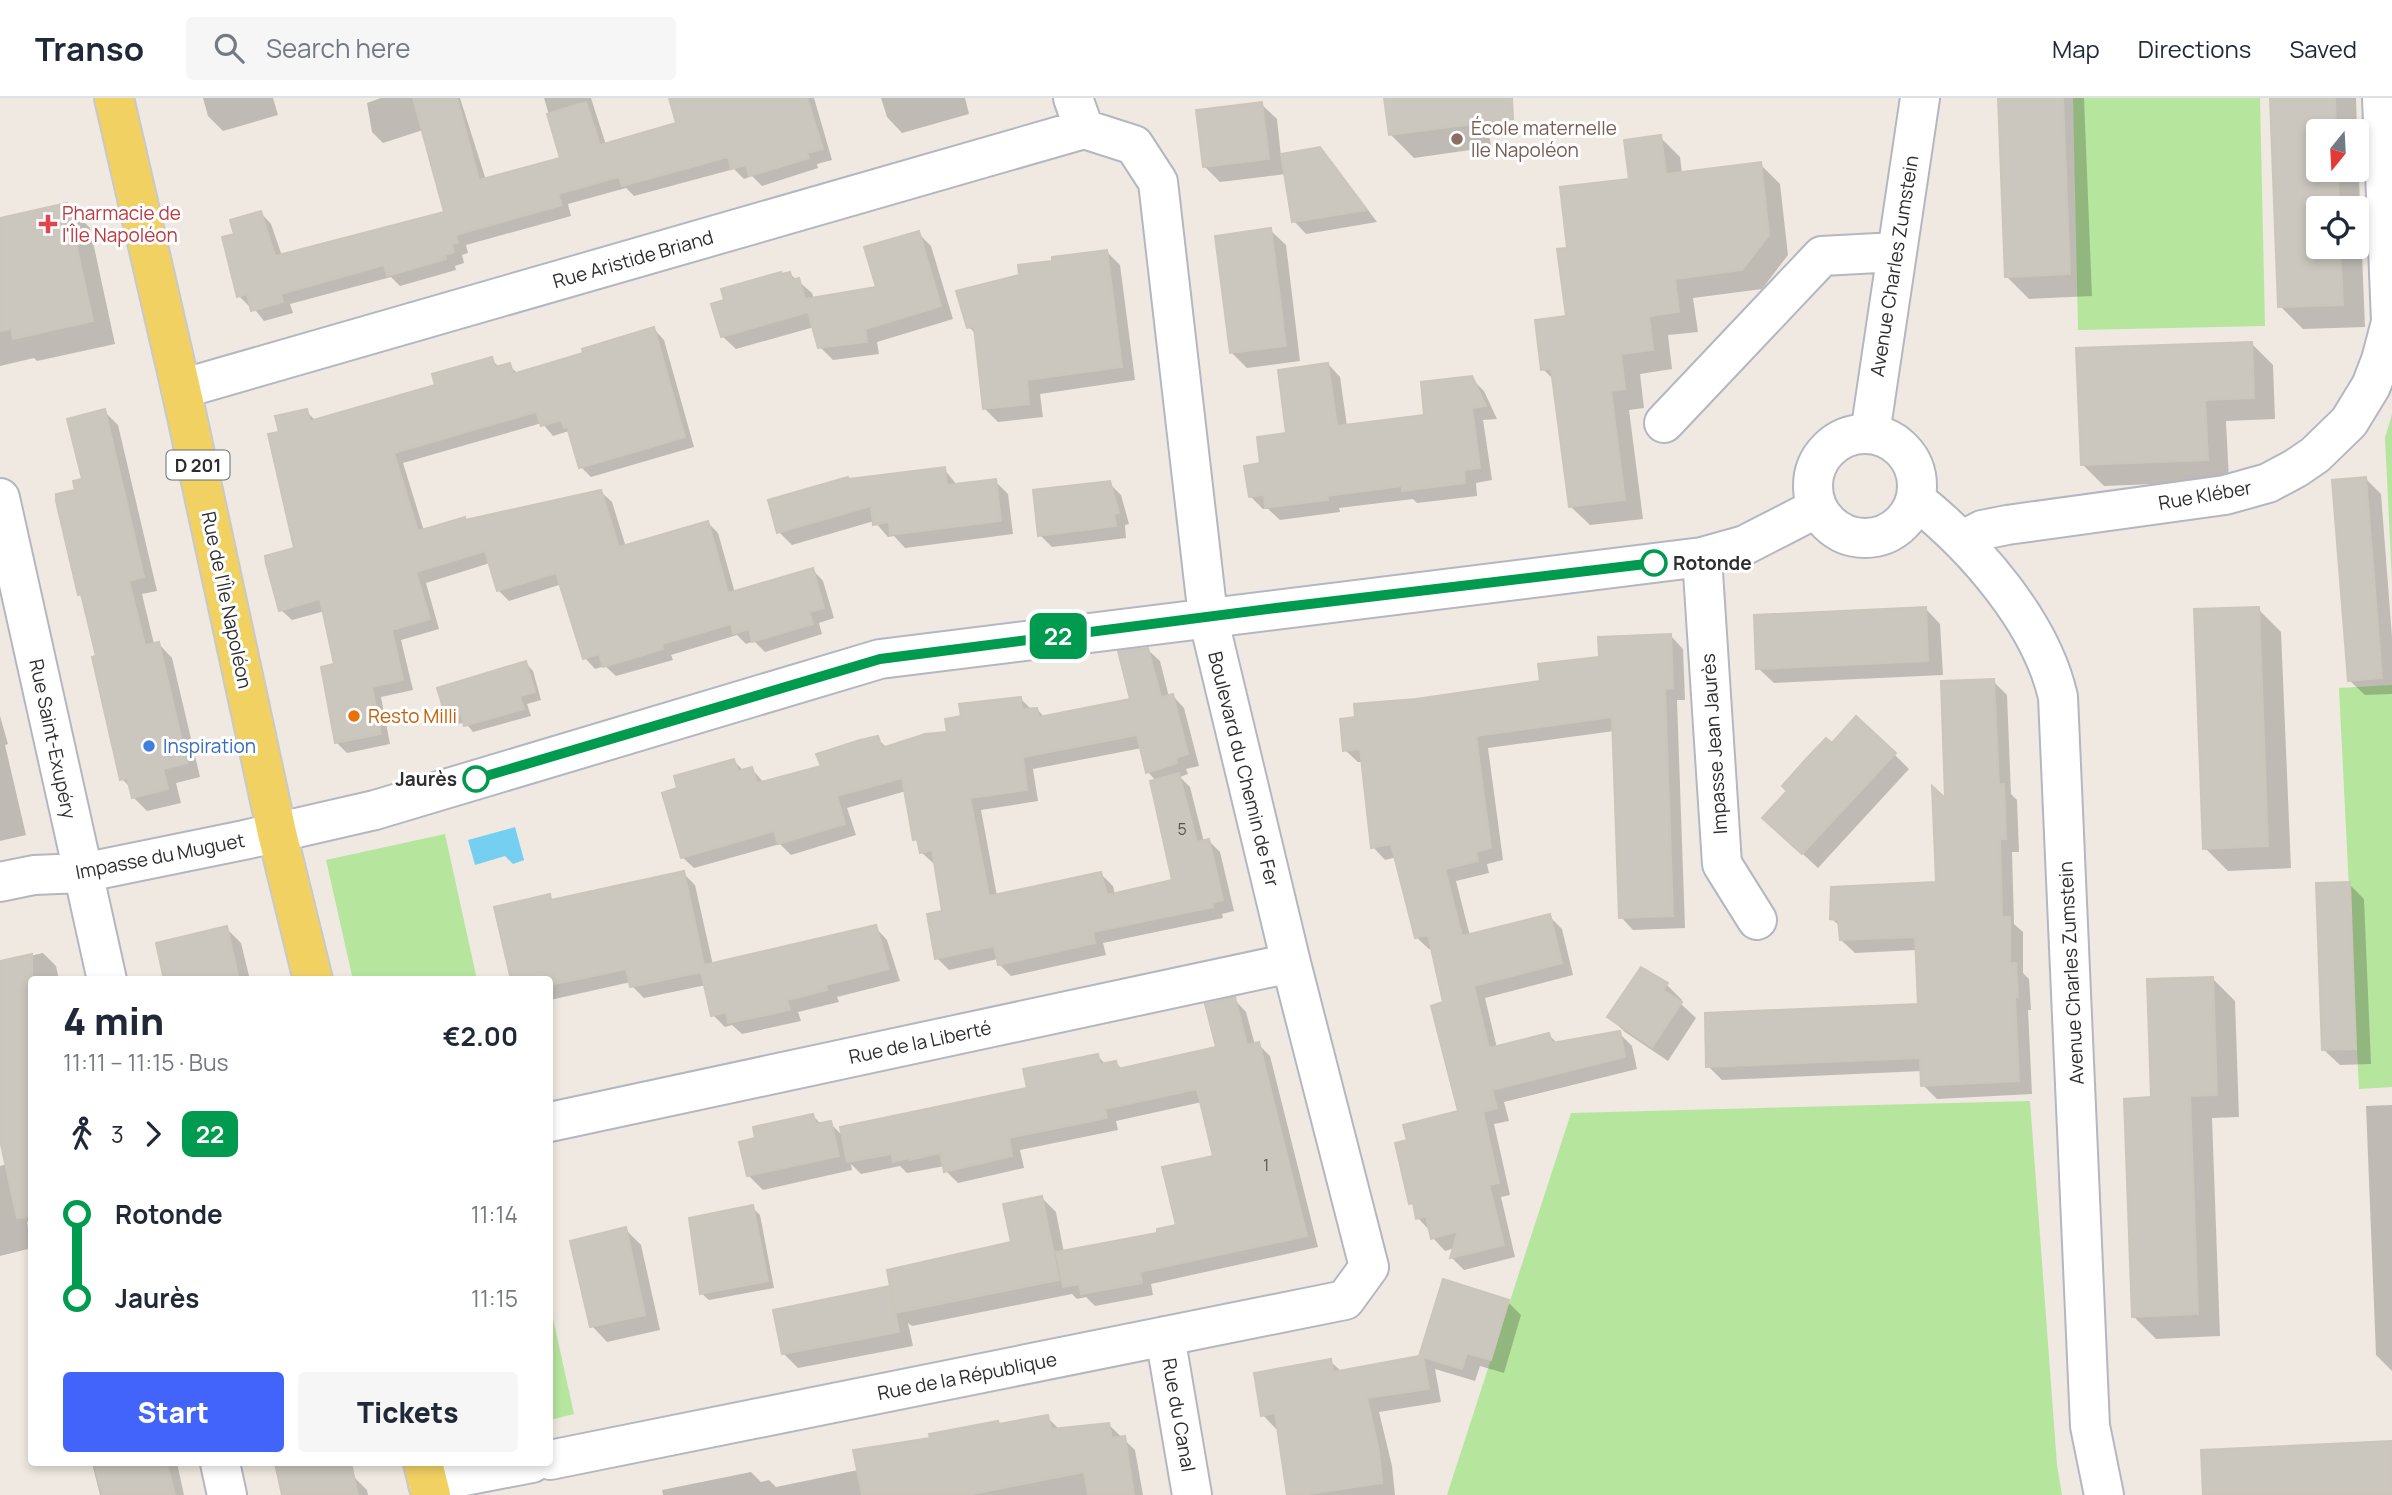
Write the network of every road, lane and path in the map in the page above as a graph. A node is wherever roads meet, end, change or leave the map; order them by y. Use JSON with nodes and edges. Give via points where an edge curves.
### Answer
{"nodes":[{"id":1,"x":114,"y":98,"type":"edge"},
{"id":2,"x":1920,"y":98,"type":"edge"},
{"id":3,"x":2382,"y":98,"type":"edge"},
{"id":4,"x":1079,"y":114,"type":"edge"},
{"id":5,"x":1896,"y":252,"type":"junction"},
{"id":6,"x":181,"y":389,"type":"junction"},
{"id":7,"x":1664,"y":423,"type":"dead end"},
{"id":8,"x":1870,"y":434,"type":"junction"},
{"id":9,"x":0,"y":498,"type":"edge"},
{"id":10,"x":1916,"y":500,"type":"junction"},
{"id":11,"x":1817,"y":508,"type":"junction"},
{"id":12,"x":1963,"y":540,"type":"junction"},
{"id":13,"x":1702,"y":557,"type":"junction"},
{"id":14,"x":1208,"y":617,"type":"junction"},
{"id":15,"x":278,"y":833,"type":"junction"},
{"id":16,"x":82,"y":873,"type":"junction"},
{"id":17,"x":0,"y":882,"type":"edge"},
{"id":18,"x":1757,"y":920,"type":"dead end"},
{"id":19,"x":1291,"y":963,"type":"junction"},
{"id":20,"x":106,"y":976,"type":"edge"},
{"id":21,"x":312,"y":976,"type":"edge"},
{"id":22,"x":553,"y":1121,"type":"edge"},
{"id":23,"x":1369,"y":1267,"type":"joint"},
{"id":24,"x":1165,"y":1336,"type":"junction"},
{"id":25,"x":553,"y":1459,"type":"edge"},
{"id":26,"x":221,"y":1466,"type":"edge"},
{"id":27,"x":513,"y":1466,"type":"edge"},
{"id":28,"x":427,"y":1480,"type":"edge"},
{"id":29,"x":227,"y":1495,"type":"edge"},
{"id":30,"x":1192,"y":1495,"type":"edge"},
{"id":31,"x":2104,"y":1495,"type":"edge"}],
"edges":[{"from":1,"to":6,"type":"main road","name":"Rue de l'Île Napoléon","number":"D 201"},
{"from":2,"to":5,"type":"street","name":"Avenue Charles Zumstein"},
{"from":3,"to":12,"type":"street","name":"Rue Kléber","via":[[2391,322],[2371,386],[2340,432],[2305,462],[2268,483],[2225,495],[2007,524]]},
{"from":4,"to":6,"type":"street","name":"Rue Aristide Briand"},
{"from":4,"to":14,"type":"street","name":"Boulevard du Chemin de Fer","via":[[1134,145],[1158,182]]},
{"from":5,"to":7,"type":"street","via":[[1822,256]]},
{"from":5,"to":8,"type":"street","name":"Avenue Charles Zumstein"},
{"from":6,"to":15,"type":"main road","name":"Rue de l'Île Napoléon","number":"D 201"},
{"from":8,"to":10,"type":"street","via":[[1898,445],[1911,460]]},
{"from":8,"to":11,"type":"street","via":[[1840,439],[1824,453],[1815,471]]},
{"from":9,"to":16,"type":"street","name":"Rue Saint-Exupéry"},
{"from":10,"to":11,"type":"street","via":[[1906,518],[1891,531],[1871,537],[1850,536],[1832,526]]},
{"from":10,"to":12,"type":"street","name":"Avenue Charles Zumstein"},
{"from":11,"to":13,"type":"street","name":"Impasse du Muguet","via":[[1745,545]]},
{"from":12,"to":31,"type":"street","name":"Avenue Charles Zumstein","via":[[2025,621],[2047,660],[2058,697],[2090,1426]]},
{"from":13,"to":14,"type":"street","name":"Impasse du Muguet"},
{"from":13,"to":18,"type":"street","name":"Impasse Jean Jaurès","via":[[1722,864]]},
{"from":14,"to":15,"type":"street","name":"Impasse du Muguet","via":[[880,659],[375,810]]},
{"from":14,"to":19,"type":"street","name":"Boulevard du Chemin de Fer"},
{"from":15,"to":16,"type":"street","name":"Impasse du Muguet"},
{"from":15,"to":21,"type":"main road","name":"Rue de l'Île Napoléon","number":"D 201"},
{"from":16,"to":17,"type":"street","name":"Impasse du Muguet"},
{"from":16,"to":20,"type":"street","name":"Rue Saint-Exupéry"},
{"from":19,"to":22,"type":"street","name":"Rue de la Liberté"},
{"from":19,"to":23,"type":"street","name":"Boulevard du Chemin de Fer"},
{"from":23,"to":24,"type":"street","name":"Rue de la République","via":[[1345,1300]]},
{"from":24,"to":25,"type":"street","name":"Rue de la République"},
{"from":24,"to":30,"type":"street","name":"Rue du Canal"},
{"from":26,"to":29,"type":"street"},
{"from":27,"to":28,"type":"street"}]}
